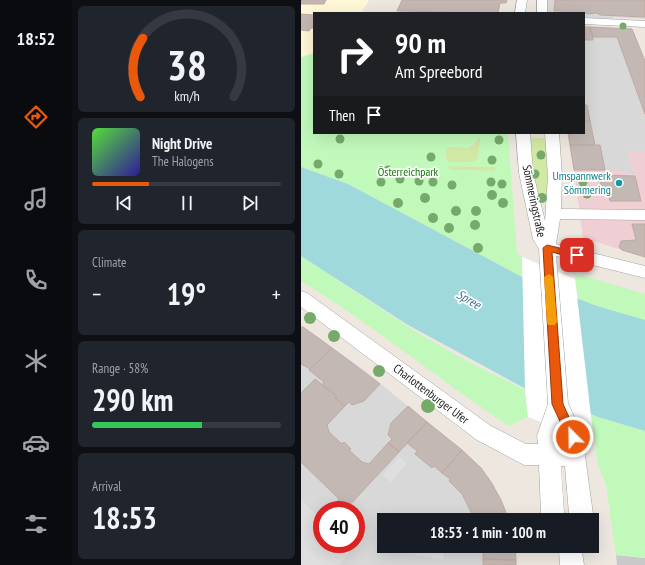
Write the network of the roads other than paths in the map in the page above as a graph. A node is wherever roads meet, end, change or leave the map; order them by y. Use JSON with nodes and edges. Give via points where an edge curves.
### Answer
{"nodes":[{"id":1,"x":521,"y":0,"type":"edge"},
{"id":2,"x":542,"y":0,"type":"edge"},
{"id":3,"x":520,"y":12,"type":"edge"},
{"id":4,"x":542,"y":12,"type":"edge"},
{"id":5,"x":585,"y":21,"type":"edge"},
{"id":6,"x":645,"y":24,"type":"edge"},
{"id":7,"x":523,"y":134,"type":"edge"},
{"id":8,"x":551,"y":134,"type":"edge"},
{"id":9,"x":553,"y":214,"type":"junction"},
{"id":10,"x":645,"y":215,"type":"edge"},
{"id":11,"x":547,"y":248,"type":"junction"},
{"id":12,"x":645,"y":272,"type":"edge"},
{"id":13,"x":301,"y":298,"type":"edge"},
{"id":14,"x":558,"y":404,"type":"junction"},
{"id":15,"x":549,"y":455,"type":"junction"},
{"id":16,"x":575,"y":456,"type":"junction"},
{"id":17,"x":553,"y":513,"type":"edge"},
{"id":18,"x":581,"y":513,"type":"edge"}],
"edges":[{"from":1,"to":3,"type":"street"},
{"from":2,"to":4,"type":"street"},
{"from":5,"to":6,"type":"street"},
{"from":7,"to":11,"type":"street","name":"Sömmeringstraße","via":[[526,173],[541,239]]},
{"from":8,"to":9,"type":"street","name":"Sömmeringstraße","via":[[555,165]]},
{"from":9,"to":10,"type":"street"},
{"from":9,"to":11,"type":"street","name":"Sömmeringstraße"},
{"from":11,"to":12,"type":"street"},
{"from":11,"to":14,"type":"street"},
{"from":13,"to":15,"type":"street","name":"Charlottenburger Ufer","via":[[484,433],[524,454]]},
{"from":14,"to":15,"type":"street","via":[[548,436]]},
{"from":14,"to":16,"type":"street","via":[[572,434]]},
{"from":15,"to":16,"type":"street","name":"Charlottenburger Ufer"},
{"from":15,"to":17,"type":"street"},
{"from":16,"to":18,"type":"street"}]}
